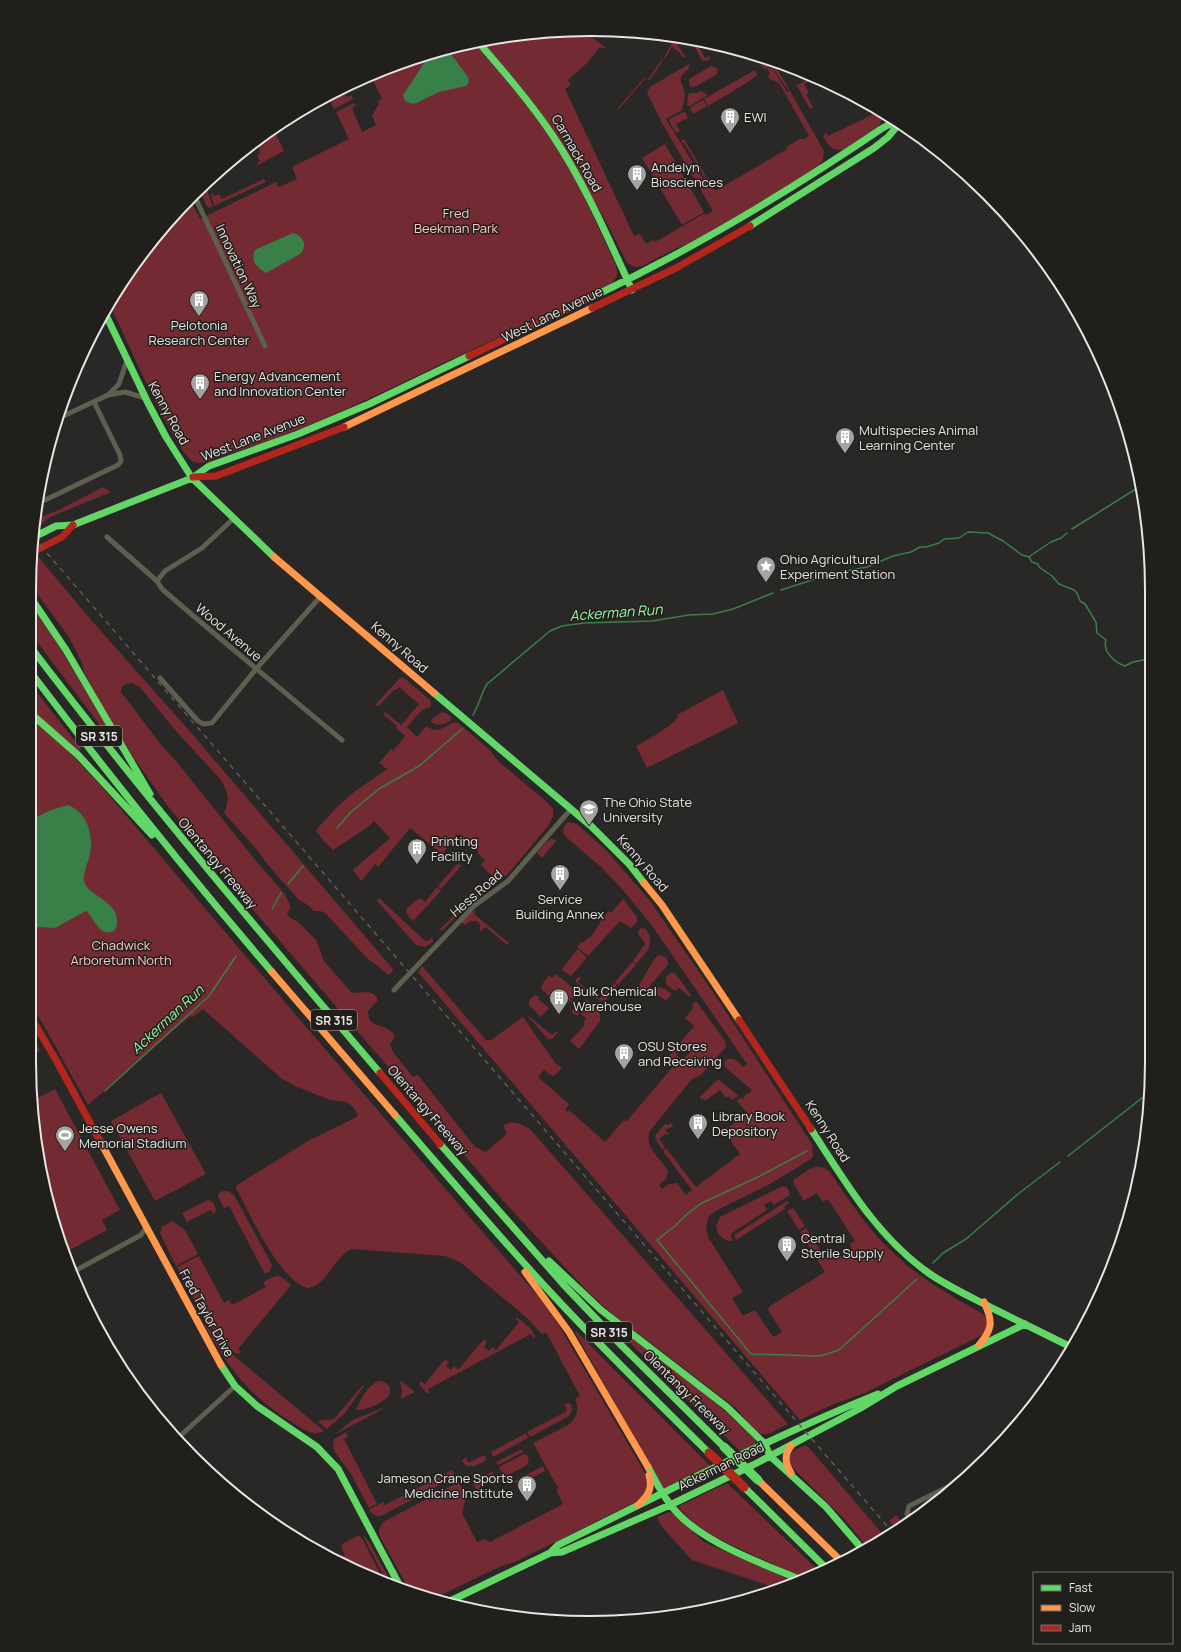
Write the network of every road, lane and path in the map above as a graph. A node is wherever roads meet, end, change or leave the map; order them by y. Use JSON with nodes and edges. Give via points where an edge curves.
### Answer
{"nodes":[{"id":1,"x":482,"y":47,"type":"edge"},
{"id":2,"x":892,"y":125,"type":"edge"},
{"id":3,"x":896,"y":127,"type":"edge"},
{"id":4,"x":196,"y":200,"type":"edge"},
{"id":5,"x":628,"y":280,"type":"junction"},
{"id":6,"x":632,"y":290,"type":"junction"},
{"id":7,"x":107,"y":318,"type":"edge"},
{"id":8,"x":265,"y":346,"type":"dead end"},
{"id":9,"x":127,"y":360,"type":"junction"},
{"id":10,"x":108,"y":395,"type":"junction"},
{"id":11,"x":145,"y":398,"type":"junction"},
{"id":12,"x":94,"y":402,"type":"junction"},
{"id":13,"x":64,"y":416,"type":"edge"},
{"id":14,"x":192,"y":478,"type":"junction"},
{"id":15,"x":44,"y":500,"type":"edge"},
{"id":16,"x":233,"y":519,"type":"junction"},
{"id":17,"x":74,"y":525,"type":"junction"},
{"id":18,"x":39,"y":534,"type":"edge"},
{"id":19,"x":107,"y":537,"type":"dead end"},
{"id":20,"x":37,"y":550,"type":"edge"},
{"id":21,"x":158,"y":581,"type":"junction"},
{"id":22,"x":321,"y":596,"type":"junction"},
{"id":23,"x":36,"y":604,"type":"edge"},
{"id":24,"x":36,"y":654,"type":"edge"},
{"id":25,"x":256,"y":669,"type":"junction"},
{"id":26,"x":160,"y":678,"type":"dead end"},
{"id":27,"x":36,"y":679,"type":"edge"},
{"id":28,"x":36,"y":718,"type":"edge"},
{"id":29,"x":342,"y":740,"type":"dead end"},
{"id":30,"x":571,"y":809,"type":"junction"},
{"id":31,"x":170,"y":826,"type":"junction"},
{"id":32,"x":217,"y":908,"type":"junction"},
{"id":33,"x":394,"y":990,"type":"dead end"},
{"id":34,"x":36,"y":1026,"type":"edge"},
{"id":35,"x":499,"y":1213,"type":"junction"},
{"id":36,"x":488,"y":1223,"type":"junction"},
{"id":37,"x":146,"y":1228,"type":"junction"},
{"id":38,"x":76,"y":1270,"type":"edge"},
{"id":39,"x":983,"y":1302,"type":"junction"},
{"id":40,"x":1025,"y":1324,"type":"junction"},
{"id":41,"x":1067,"y":1345,"type":"edge"},
{"id":42,"x":975,"y":1349,"type":"junction"},
{"id":43,"x":236,"y":1386,"type":"junction"},
{"id":44,"x":897,"y":1386,"type":"junction"},
{"id":45,"x":181,"y":1435,"type":"edge"},
{"id":46,"x":765,"y":1444,"type":"junction"},
{"id":47,"x":791,"y":1446,"type":"junction"},
{"id":48,"x":770,"y":1456,"type":"junction"},
{"id":49,"x":645,"y":1464,"type":"junction"},
{"id":50,"x":794,"y":1477,"type":"junction"},
{"id":51,"x":941,"y":1490,"type":"edge"},
{"id":52,"x":664,"y":1492,"type":"junction"},
{"id":53,"x":638,"y":1505,"type":"junction"},
{"id":54,"x":670,"y":1505,"type":"junction"},
{"id":55,"x":908,"y":1516,"type":"edge"},
{"id":56,"x":860,"y":1546,"type":"edge"},
{"id":57,"x":550,"y":1553,"type":"junction"},
{"id":58,"x":838,"y":1558,"type":"edge"},
{"id":59,"x":823,"y":1565,"type":"edge"},
{"id":60,"x":795,"y":1577,"type":"edge"},
{"id":61,"x":397,"y":1581,"type":"edge"},
{"id":62,"x":455,"y":1599,"type":"edge"}],
"edges":[{"from":1,"to":5,"type":"main road","name":"Carmack Road","via":[[530,102],[563,151]]},
{"from":2,"to":5,"type":"main road","name":"West Lane Avenue","via":[[881,129],[720,232]]},
{"from":3,"to":6,"type":"main road","name":"West Lane Avenue","via":[[886,139],[771,215],[726,242]]},
{"from":4,"to":8,"type":"street","name":"Innovation Way"},
{"from":5,"to":6,"type":"main road","name":"Carmack Road"},
{"from":5,"to":14,"type":"main road","name":"West Lane Avenue","via":[[369,404],[305,431],[209,466]]},
{"from":6,"to":14,"type":"main road","name":"West Lane Avenue","via":[[336,431],[216,476]]},
{"from":7,"to":9,"type":"main road","name":"Kenny Road"},
{"from":9,"to":10,"type":"street","via":[[119,384]]},
{"from":9,"to":11,"type":"main road","name":"Kenny Road"},
{"from":10,"to":11,"type":"street","via":[[125,392]]},
{"from":10,"to":12,"type":"street"},
{"from":11,"to":14,"type":"main road","name":"Kenny Road"},
{"from":12,"to":13,"type":"street"},
{"from":12,"to":15,"type":"street","via":[[121,461],[118,465]]},
{"from":14,"to":16,"type":"main road","name":"Kenny Road"},
{"from":14,"to":17,"type":"main road","name":"West Lane Avenue"},
{"from":16,"to":21,"type":"street","via":[[202,548],[165,571]]},
{"from":16,"to":22,"type":"main road","name":"Kenny Road"},
{"from":17,"to":18,"type":"main road","name":"West Lane Avenue","via":[[56,526]]},
{"from":17,"to":20,"type":"main road","name":"West Lane Avenue","via":[[62,537]]},
{"from":19,"to":21,"type":"street","name":"Wood Avenue"},
{"from":21,"to":25,"type":"street","name":"Wood Avenue","via":[[163,590]]},
{"from":22,"to":25,"type":"street"},
{"from":22,"to":30,"type":"main road","name":"Kenny Road"},
{"from":23,"to":31,"type":"main road"},
{"from":24,"to":31,"type":"main road","name":"Olentangy Freeway","number":"SR 315"},
{"from":25,"to":26,"type":"street","via":[[217,718],[208,724],[197,720]]},
{"from":25,"to":29,"type":"street","name":"Wood Avenue"},
{"from":27,"to":32,"type":"main road","number":"SR 315"},
{"from":28,"to":32,"type":"main road","via":[[87,763]]},
{"from":30,"to":33,"type":"street","name":"Hess Road","via":[[508,881],[474,906]]},
{"from":30,"to":39,"type":"main road","name":"Kenny Road","via":[[610,844],[650,889],[707,970],[870,1216],[903,1252],[930,1274]]},
{"from":31,"to":35,"type":"main road","name":"Olentangy Freeway","number":"SR 315"},
{"from":32,"to":36,"type":"main road","number":"SR 315"},
{"from":34,"to":37,"type":"main road","name":"Fred Taylor Drive"},
{"from":35,"to":46,"type":"main road","via":[[601,1310],[714,1396]]},
{"from":35,"to":58,"type":"main road","name":"Olentangy Freeway","number":"SR 315","bridge":true,"via":[[637,1361]]},
{"from":36,"to":49,"type":"main road","via":[[569,1332]]},
{"from":36,"to":59,"type":"main road","number":"SR 315","bridge":true,"via":[[626,1372]]},
{"from":37,"to":38,"type":"street","via":[[141,1235]]},
{"from":37,"to":43,"type":"main road","name":"Fred Taylor Drive","via":[[209,1345]]},
{"from":39,"to":40,"type":"main road","name":"Kenny Road"},
{"from":39,"to":42,"type":"main road","via":[[990,1316],[991,1326],[984,1340]]},
{"from":40,"to":41,"type":"main road","name":"Kenny Road"},
{"from":40,"to":42,"type":"main road","name":"Ackerman Road"},
{"from":42,"to":44,"type":"main road","name":"Ackerman Road"},
{"from":43,"to":45,"type":"street"},
{"from":43,"to":61,"type":"main road","name":"Fred Taylor Drive","via":[[257,1406],[317,1446],[338,1469]]},
{"from":44,"to":46,"type":"main road","name":"Ackerman Road","via":[[828,1414]]},
{"from":44,"to":47,"type":"main road","name":"Ackerman Road"},
{"from":46,"to":48,"type":"main road"},
{"from":46,"to":52,"type":"main road","name":"Ackerman Road"},
{"from":47,"to":48,"type":"main road","name":"Ackerman Road"},
{"from":47,"to":50,"type":"main road","via":[[786,1461]]},
{"from":48,"to":50,"type":"main road"},
{"from":48,"to":54,"type":"main road","name":"Ackerman Road"},
{"from":49,"to":52,"type":"main road"},
{"from":49,"to":53,"type":"main road","via":[[652,1487],[650,1494]]},
{"from":50,"to":56,"type":"main road","via":[[839,1520]]},
{"from":51,"to":55,"type":"street","via":[[909,1506]]},
{"from":52,"to":53,"type":"main road","name":"Ackerman Road"},
{"from":52,"to":54,"type":"main road"},
{"from":53,"to":57,"type":"main road","name":"Ackerman Road","via":[[558,1545]]},
{"from":54,"to":57,"type":"main road","name":"Ackerman Road","via":[[562,1552]]},
{"from":54,"to":60,"type":"main road","via":[[686,1521],[716,1542]]},
{"from":57,"to":62,"type":"main road","name":"Ackerman Road"}]}
